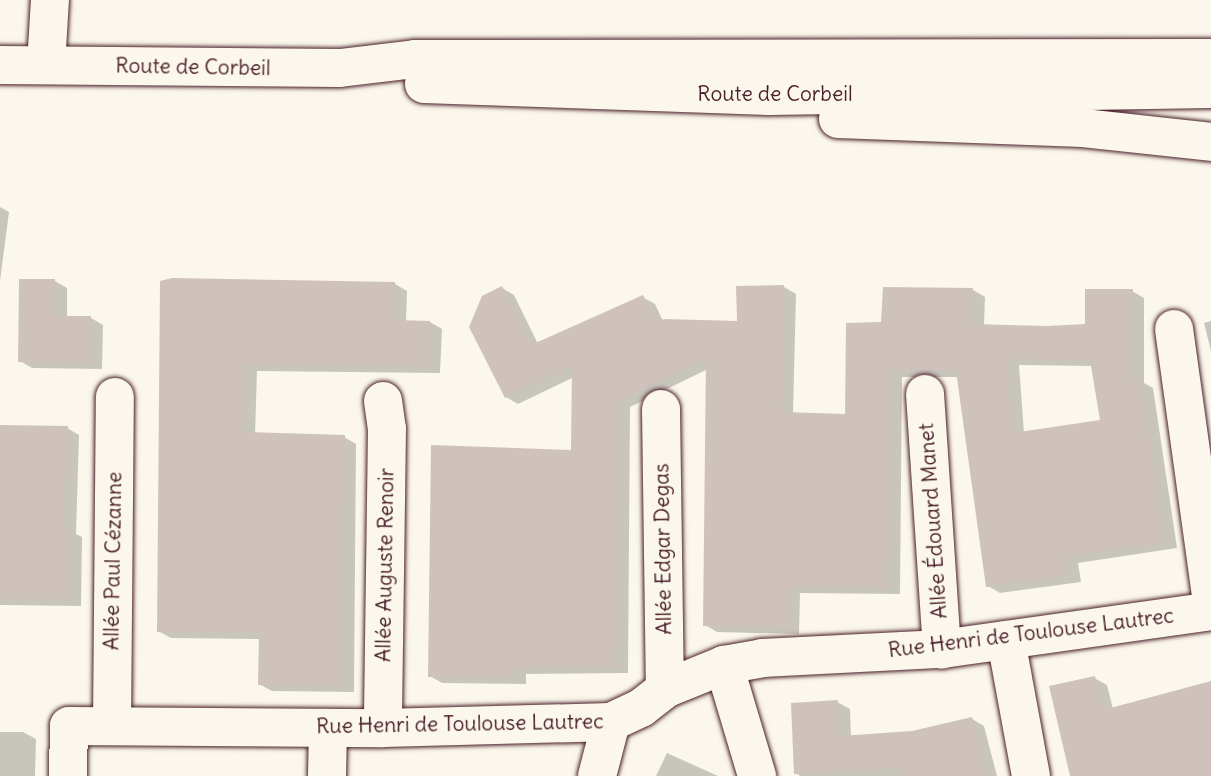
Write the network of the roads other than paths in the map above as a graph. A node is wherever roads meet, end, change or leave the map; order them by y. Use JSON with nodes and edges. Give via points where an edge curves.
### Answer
{"nodes":[{"id":1,"x":50,"y":0,"type":"edge"},
{"id":2,"x":1211,"y":58,"type":"edge"},
{"id":3,"x":0,"y":65,"type":"edge"},
{"id":4,"x":46,"y":65,"type":"junction"},
{"id":5,"x":340,"y":68,"type":"junction"},
{"id":6,"x":1211,"y":89,"type":"edge"},
{"id":7,"x":769,"y":96,"type":"junction"},
{"id":8,"x":1211,"y":142,"type":"edge"},
{"id":9,"x":1174,"y":329,"type":"dead end"},
{"id":10,"x":925,"y":394,"type":"dead end"},
{"id":11,"x":115,"y":397,"type":"dead end"},
{"id":12,"x":383,"y":401,"type":"dead end"},
{"id":13,"x":661,"y":409,"type":"dead end"},
{"id":14,"x":1211,"y":597,"type":"edge"},
{"id":15,"x":1211,"y":611,"type":"edge"},
{"id":16,"x":1006,"y":640,"type":"junction"},
{"id":17,"x":942,"y":649,"type":"junction"},
{"id":18,"x":724,"y":665,"type":"junction"},
{"id":19,"x":665,"y":689,"type":"junction"},
{"id":20,"x":611,"y":722,"type":"junction"},
{"id":21,"x":111,"y":725,"type":"junction"},
{"id":22,"x":328,"y":728,"type":"junction"},
{"id":23,"x":383,"y":728,"type":"junction"},
{"id":24,"x":68,"y":776,"type":"edge"},
{"id":25,"x":327,"y":776,"type":"edge"},
{"id":26,"x":597,"y":776,"type":"edge"},
{"id":27,"x":757,"y":776,"type":"edge"},
{"id":28,"x":1031,"y":776,"type":"edge"}],
"edges":[{"from":1,"to":4,"type":"street"},
{"from":2,"to":5,"type":"street","name":"Route de Corbeil","via":[[415,59]]},
{"from":3,"to":4,"type":"street","name":"Route de Corbeil"},
{"from":4,"to":5,"type":"street","name":"Route de Corbeil"},
{"from":5,"to":7,"type":"street","name":"Route de Corbeil","via":[[412,84]]},
{"from":6,"to":7,"type":"street","name":"Route de Corbeil"},
{"from":7,"to":8,"type":"street","via":[[801,118],[1083,128]]},
{"from":9,"to":14,"type":"street"},
{"from":10,"to":17,"type":"street","name":"Allée Édouard Manet"},
{"from":11,"to":21,"type":"street","name":"Allée Paul Cézanne"},
{"from":12,"to":23,"type":"street","name":"Allée Auguste Renoir","via":[[387,429]]},
{"from":13,"to":19,"type":"street","name":"Allée Edgar Degas"},
{"from":15,"to":16,"type":"street","name":"Rue Henri de Toulouse Lautrec"},
{"from":16,"to":17,"type":"street","name":"Rue Henri de Toulouse Lautrec"},
{"from":16,"to":28,"type":"street"},
{"from":17,"to":18,"type":"street","name":"Rue Henri de Toulouse Lautrec","via":[[762,658]]},
{"from":18,"to":19,"type":"street","name":"Rue Henri de Toulouse Lautrec"},
{"from":18,"to":27,"type":"street"},
{"from":19,"to":20,"type":"street","name":"Rue Henri de Toulouse Lautrec","via":[[641,708]]},
{"from":20,"to":23,"type":"street","name":"Rue Henri de Toulouse Lautrec"},
{"from":20,"to":26,"type":"street"},
{"from":21,"to":22,"type":"street","name":"Rue Henri de Toulouse Lautrec"},
{"from":21,"to":24,"type":"street","name":"Rue Henri de Toulouse Lautrec","via":[[69,726]]},
{"from":22,"to":23,"type":"street","name":"Rue Henri de Toulouse Lautrec"},
{"from":22,"to":25,"type":"street"}]}
